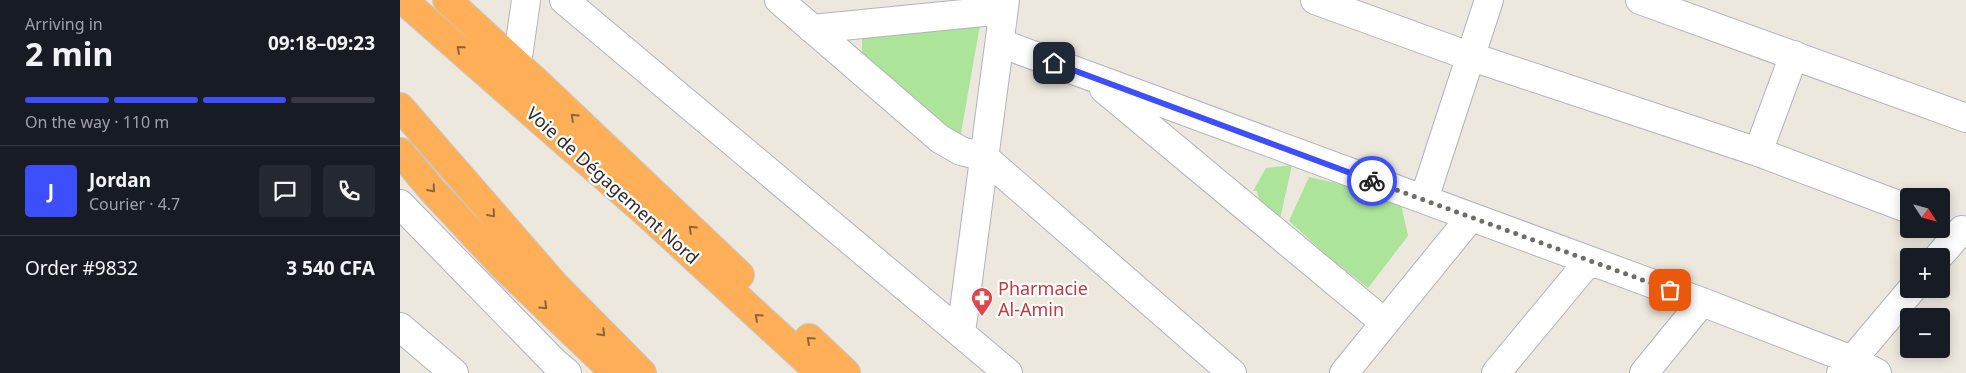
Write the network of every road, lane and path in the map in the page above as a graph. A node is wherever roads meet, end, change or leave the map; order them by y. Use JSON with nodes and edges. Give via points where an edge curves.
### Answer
{"nodes":[{"id":1,"x":403,"y":0,"type":"edge"},
{"id":2,"x":447,"y":0,"type":"edge"},
{"id":3,"x":526,"y":0,"type":"edge"},
{"id":4,"x":564,"y":0,"type":"edge"},
{"id":5,"x":779,"y":0,"type":"edge"},
{"id":6,"x":1315,"y":0,"type":"edge"},
{"id":7,"x":1489,"y":0,"type":"edge"},
{"id":8,"x":1640,"y":0,"type":"edge"},
{"id":9,"x":1004,"y":5,"type":"edge"},
{"id":10,"x":812,"y":28,"type":"junction"},
{"id":11,"x":1000,"y":44,"type":"junction"},
{"id":12,"x":1794,"y":55,"type":"junction"},
{"id":13,"x":1469,"y":56,"type":"junction"},
{"id":14,"x":517,"y":64,"type":"junction"},
{"id":15,"x":1089,"y":77,"type":"junction"},
{"id":16,"x":400,"y":107,"type":"edge"},
{"id":17,"x":1966,"y":118,"type":"edge"},
{"id":18,"x":400,"y":152,"type":"edge"},
{"id":19,"x":1758,"y":152,"type":"junction"},
{"id":20,"x":984,"y":157,"type":"junction"},
{"id":21,"x":1424,"y":200,"type":"junction"},
{"id":22,"x":400,"y":204,"type":"edge"},
{"id":23,"x":1900,"y":206,"type":"edge"},
{"id":24,"x":1471,"y":217,"type":"junction"},
{"id":25,"x":1956,"y":227,"type":"edge"},
{"id":26,"x":1944,"y":248,"type":"edge"},
{"id":27,"x":1589,"y":261,"type":"junction"},
{"id":28,"x":1904,"y":298,"type":"edge"},
{"id":29,"x":1702,"y":302,"type":"junction"},
{"id":30,"x":1385,"y":324,"type":"junction"},
{"id":31,"x":400,"y":327,"type":"edge"},
{"id":32,"x":961,"y":333,"type":"junction"},
{"id":33,"x":1846,"y":366,"type":"edge"},
{"id":34,"x":454,"y":373,"type":"edge"},
{"id":35,"x":567,"y":373,"type":"edge"},
{"id":36,"x":615,"y":373,"type":"edge"},
{"id":37,"x":642,"y":373,"type":"edge"},
{"id":38,"x":820,"y":373,"type":"edge"},
{"id":39,"x":846,"y":373,"type":"edge"},
{"id":40,"x":1008,"y":373,"type":"edge"},
{"id":41,"x":1232,"y":373,"type":"edge"},
{"id":42,"x":1344,"y":373,"type":"edge"},
{"id":43,"x":1496,"y":373,"type":"edge"},
{"id":44,"x":1644,"y":373,"type":"edge"},
{"id":45,"x":1877,"y":373,"type":"edge"}],
"edges":[{"from":38,"to":1,"type":"highway","name":"Voie de Dégagement Nord","one_way":true,"via":[[646,214]]},
{"from":2,"to":14,"type":"highway"},
{"from":3,"to":14,"type":"street"},
{"from":4,"to":32,"type":"street"},
{"from":5,"to":10,"type":"street"},
{"from":6,"to":13,"type":"street"},
{"from":7,"to":13,"type":"street"},
{"from":8,"to":12,"type":"street"},
{"from":9,"to":10,"type":"street"},
{"from":9,"to":11,"type":"street"},
{"from":10,"to":20,"type":"street","via":[[940,138],[961,151]]},
{"from":11,"to":15,"type":"street"},
{"from":11,"to":20,"type":"street"},
{"from":12,"to":17,"type":"street"},
{"from":12,"to":19,"type":"street"},
{"from":13,"to":19,"type":"street"},
{"from":13,"to":21,"type":"street"},
{"from":39,"to":14,"type":"highway","one_way":true},
{"from":15,"to":21,"type":"street"},
{"from":15,"to":30,"type":"street"},
{"from":16,"to":37,"type":"highway","one_way":true,"via":[[554,284]]},
{"from":18,"to":36,"type":"highway","one_way":true,"via":[[504,267]]},
{"from":19,"to":23,"type":"street"},
{"from":20,"to":32,"type":"street"},
{"from":20,"to":41,"type":"street"},
{"from":21,"to":24,"type":"street"},
{"from":22,"to":35,"type":"street"},
{"from":24,"to":27,"type":"street"},
{"from":24,"to":30,"type":"street"},
{"from":25,"to":26,"type":"street"},
{"from":27,"to":29,"type":"street"},
{"from":27,"to":43,"type":"street"},
{"from":28,"to":33,"type":"street"},
{"from":29,"to":33,"type":"street"},
{"from":29,"to":44,"type":"street"},
{"from":30,"to":42,"type":"street"},
{"from":31,"to":34,"type":"street"},
{"from":32,"to":40,"type":"street"},
{"from":33,"to":45,"type":"street"}]}
